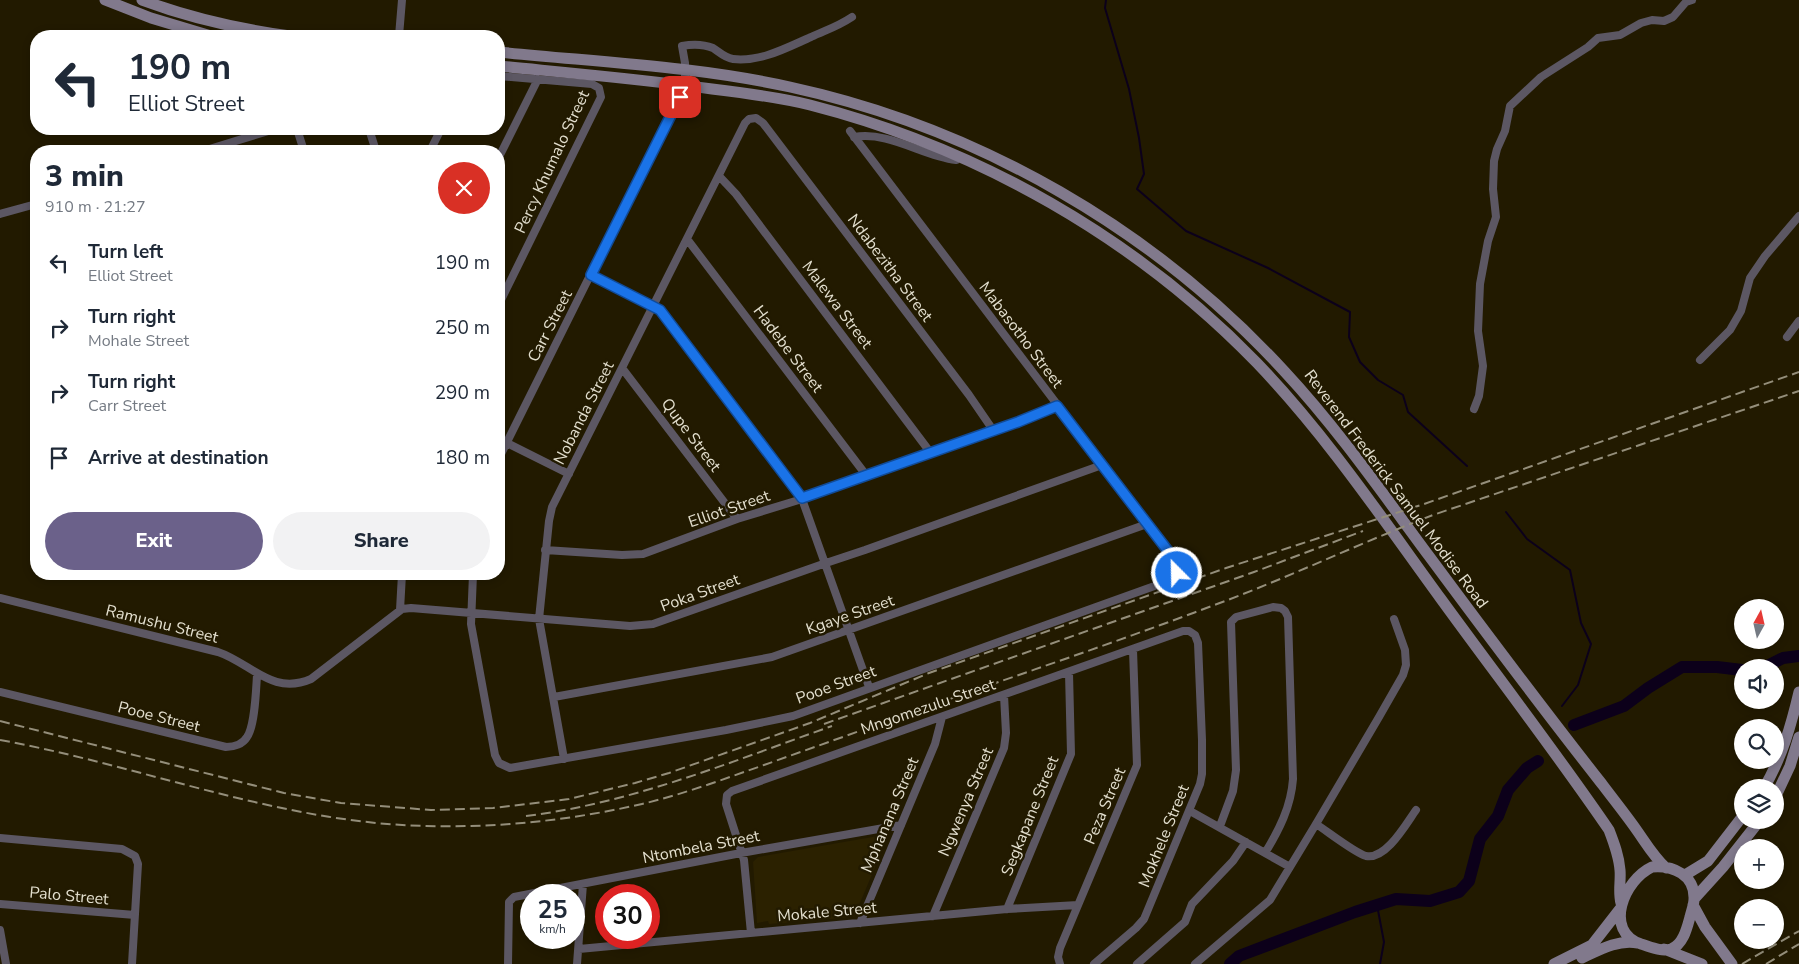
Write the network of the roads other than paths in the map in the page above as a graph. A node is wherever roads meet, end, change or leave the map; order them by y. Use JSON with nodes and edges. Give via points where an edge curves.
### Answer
{"nodes":[{"id":1,"x":105,"y":0,"type":"edge"},
{"id":2,"x":142,"y":0,"type":"edge"},
{"id":3,"x":402,"y":0,"type":"edge"},
{"id":4,"x":1682,"y":0,"type":"edge"},
{"id":5,"x":1692,"y":0,"type":"edge"},
{"id":6,"x":1679,"y":9,"type":"junction"},
{"id":7,"x":852,"y":17,"type":"dead end"},
{"id":8,"x":191,"y":30,"type":"edge"},
{"id":9,"x":252,"y":30,"type":"edge"},
{"id":10,"x":399,"y":30,"type":"edge"},
{"id":11,"x":505,"y":53,"type":"edge"},
{"id":12,"x":505,"y":67,"type":"edge"},
{"id":13,"x":686,"y":70,"type":"junction"},
{"id":14,"x":505,"y":76,"type":"edge"},
{"id":15,"x":538,"y":79,"type":"junction"},
{"id":16,"x":685,"y":85,"type":"junction"},
{"id":17,"x":763,"y":123,"type":"joint"},
{"id":18,"x":259,"y":135,"type":"edge"},
{"id":19,"x":233,"y":145,"type":"edge"},
{"id":20,"x":505,"y":145,"type":"edge"},
{"id":21,"x":968,"y":161,"type":"junction"},
{"id":22,"x":719,"y":176,"type":"junction"},
{"id":23,"x":30,"y":206,"type":"edge"},
{"id":24,"x":0,"y":214,"type":"edge"},
{"id":25,"x":1799,"y":216,"type":"edge"},
{"id":26,"x":687,"y":239,"type":"junction"},
{"id":27,"x":591,"y":275,"type":"junction"},
{"id":28,"x":505,"y":292,"type":"edge"},
{"id":29,"x":654,"y":306,"type":"junction"},
{"id":30,"x":1799,"y":321,"type":"edge"},
{"id":31,"x":1787,"y":337,"type":"dead end"},
{"id":32,"x":1700,"y":360,"type":"dead end"},
{"id":33,"x":622,"y":368,"type":"junction"},
{"id":34,"x":1057,"y":406,"type":"junction"},
{"id":35,"x":1474,"y":409,"type":"dead end"},
{"id":36,"x":993,"y":430,"type":"junction"},
{"id":37,"x":505,"y":437,"type":"edge"},
{"id":38,"x":505,"y":442,"type":"edge"},
{"id":39,"x":930,"y":452,"type":"junction"},
{"id":40,"x":1102,"y":465,"type":"junction"},
{"id":41,"x":569,"y":474,"type":"junction"},
{"id":42,"x":866,"y":475,"type":"junction"},
{"id":43,"x":802,"y":498,"type":"junction"},
{"id":44,"x":737,"y":520,"type":"junction"},
{"id":45,"x":1147,"y":524,"type":"junction"},
{"id":46,"x":545,"y":550,"type":"junction"},
{"id":47,"x":826,"y":562,"type":"junction"},
{"id":48,"x":402,"y":580,"type":"edge"},
{"id":49,"x":473,"y":580,"type":"edge"},
{"id":50,"x":1172,"y":580,"type":"joint"},
{"id":51,"x":0,"y":598,"type":"edge"},
{"id":52,"x":400,"y":610,"type":"junction"},
{"id":53,"x":470,"y":613,"type":"junction"},
{"id":54,"x":539,"y":619,"type":"junction"},
{"id":55,"x":1394,"y":619,"type":"dead end"},
{"id":56,"x":848,"y":630,"type":"junction"},
{"id":57,"x":1195,"y":635,"type":"joint"},
{"id":58,"x":1133,"y":650,"type":"junction"},
{"id":59,"x":1069,"y":673,"type":"junction"},
{"id":60,"x":257,"y":675,"type":"junction"},
{"id":61,"x":869,"y":687,"type":"junction"},
{"id":62,"x":0,"y":692,"type":"edge"},
{"id":63,"x":1799,"y":692,"type":"edge"},
{"id":64,"x":1004,"y":695,"type":"junction"},
{"id":65,"x":554,"y":697,"type":"junction"},
{"id":66,"x":942,"y":717,"type":"junction"},
{"id":67,"x":1799,"y":737,"type":"edge"},
{"id":68,"x":564,"y":759,"type":"junction"},
{"id":69,"x":1769,"y":779,"type":"edge"},
{"id":70,"x":1784,"y":779,"type":"edge"},
{"id":71,"x":1190,"y":810,"type":"junction"},
{"id":72,"x":1416,"y":810,"type":"dead end"},
{"id":73,"x":1316,"y":824,"type":"junction"},
{"id":74,"x":901,"y":825,"type":"junction"},
{"id":75,"x":1220,"y":826,"type":"junction"},
{"id":76,"x":1734,"y":827,"type":"edge"},
{"id":77,"x":1753,"y":829,"type":"edge"},
{"id":78,"x":0,"y":838,"type":"edge"},
{"id":79,"x":1246,"y":842,"type":"junction"},
{"id":80,"x":741,"y":853,"type":"junction"},
{"id":81,"x":1265,"y":853,"type":"junction"},
{"id":82,"x":1290,"y":867,"type":"junction"},
{"id":83,"x":1666,"y":868,"type":"junction"},
{"id":84,"x":1685,"y":875,"type":"junction"},
{"id":85,"x":583,"y":884,"type":"edge"},
{"id":86,"x":520,"y":896,"type":"edge"},
{"id":87,"x":1693,"y":902,"type":"junction"},
{"id":88,"x":0,"y":904,"type":"edge"},
{"id":89,"x":1078,"y":905,"type":"junction"},
{"id":90,"x":1621,"y":906,"type":"junction"},
{"id":91,"x":1007,"y":909,"type":"junction"},
{"id":92,"x":135,"y":915,"type":"junction"},
{"id":93,"x":933,"y":916,"type":"junction"},
{"id":94,"x":860,"y":923,"type":"junction"},
{"id":95,"x":0,"y":930,"type":"edge"},
{"id":96,"x":751,"y":933,"type":"junction"},
{"id":97,"x":1642,"y":944,"type":"junction"},
{"id":98,"x":585,"y":948,"type":"edge"},
{"id":99,"x":578,"y":949,"type":"edge"},
{"id":100,"x":1664,"y":949,"type":"junction"},
{"id":101,"x":6,"y":964,"type":"edge"},
{"id":102,"x":132,"y":964,"type":"edge"},
{"id":103,"x":508,"y":964,"type":"edge"},
{"id":104,"x":577,"y":964,"type":"edge"},
{"id":105,"x":1060,"y":964,"type":"edge"},
{"id":106,"x":1094,"y":964,"type":"edge"},
{"id":107,"x":1137,"y":964,"type":"edge"},
{"id":108,"x":1195,"y":964,"type":"edge"},
{"id":109,"x":1554,"y":964,"type":"edge"},
{"id":110,"x":1570,"y":964,"type":"edge"},
{"id":111,"x":1702,"y":964,"type":"edge"},
{"id":112,"x":1732,"y":964,"type":"edge"}],
"edges":[{"from":1,"to":8,"type":"main road"},
{"from":2,"to":9,"type":"main road","via":[[179,13]]},
{"from":3,"to":10,"type":"street"},
{"from":4,"to":6,"type":"street"},
{"from":5,"to":6,"type":"street"},
{"from":6,"to":35,"type":"street","via":[[1673,18],[1642,22],[1620,35],[1598,38],[1541,77],[1510,106],[1506,131],[1494,161],[1496,218],[1480,284],[1478,332],[1483,366]]},
{"from":7,"to":13,"type":"street","name":"Carr Street","via":[[835,28],[775,53],[752,58],[732,59],[704,46],[682,46]]},
{"from":11,"to":13,"type":"main road","name":"Reverend Frederick Samuel Modise Road"},
{"from":12,"to":16,"type":"main road","name":"Reverend Frederick Samuel Modise Road"},
{"from":13,"to":16,"type":"street","name":"Carr Street"},
{"from":13,"to":83,"type":"main road","name":"Reverend Frederick Samuel Modise Road","via":[[751,79],[826,96],[885,112],[947,136],[1045,182],[1108,221],[1209,297],[1314,404],[1548,717]]},
{"from":14,"to":15,"type":"street"},
{"from":15,"to":20,"type":"street"},
{"from":15,"to":28,"type":"street","name":"Percy Khumalo Street","via":[[592,84],[599,88],[601,97]]},
{"from":16,"to":21,"type":"main road","name":"Reverend Frederick Samuel Modise Road","via":[[790,100],[903,134]]},
{"from":16,"to":27,"type":"street","name":"Carr Street"},
{"from":17,"to":22,"type":"street","name":"Nobanda Street","via":[[756,118],[747,120]]},
{"from":17,"to":36,"type":"street","name":"Ndabezitha Street"},
{"from":18,"to":19,"type":"street"},
{"from":21,"to":34,"type":"street","name":"Mabasotho Street","via":[[949,159],[876,137],[852,134]]},
{"from":21,"to":90,"type":"main road","name":"Reverend Frederick Samuel Modise Road","via":[[1018,185],[1095,230],[1159,276],[1256,362],[1304,415],[1609,830],[1620,870]]},
{"from":22,"to":26,"type":"street","name":"Nobanda Street"},
{"from":22,"to":39,"type":"street","name":"Malewa Street","via":[[736,194]]},
{"from":23,"to":24,"type":"street"},
{"from":25,"to":32,"type":"street","via":[[1750,278],[1740,311],[1730,330]]},
{"from":26,"to":29,"type":"street","name":"Nobanda Street"},
{"from":26,"to":42,"type":"street","name":"Hadebe Street"},
{"from":27,"to":29,"type":"street"},
{"from":27,"to":37,"type":"street","name":"Carr Street"},
{"from":29,"to":33,"type":"street","name":"Nobanda Street"},
{"from":29,"to":43,"type":"street","via":[[666,316]]},
{"from":30,"to":31,"type":"street"},
{"from":33,"to":41,"type":"street","name":"Nobanda Street"},
{"from":33,"to":44,"type":"street","name":"Qupe Street"},
{"from":34,"to":36,"type":"street","name":"Elliot Street"},
{"from":34,"to":40,"type":"street","name":"Mabasotho Street"},
{"from":36,"to":39,"type":"street","name":"Elliot Street"},
{"from":38,"to":41,"type":"street"},
{"from":39,"to":42,"type":"street","name":"Elliot Street"},
{"from":40,"to":45,"type":"street","name":"Mabasotho Street"},
{"from":40,"to":47,"type":"street","name":"Poka Street"},
{"from":41,"to":46,"type":"street","name":"Nobanda Street","via":[[552,507]]},
{"from":42,"to":43,"type":"street","name":"Elliot Street"},
{"from":43,"to":44,"type":"street","name":"Elliot Street"},
{"from":43,"to":47,"type":"street"},
{"from":44,"to":46,"type":"street","name":"Elliot Street","via":[[643,554]]},
{"from":45,"to":50,"type":"street","name":"Mabasotho Street","via":[[1178,564]]},
{"from":45,"to":56,"type":"street","name":"Kgaye Street"},
{"from":46,"to":54,"type":"street","name":"Nobanda Street"},
{"from":47,"to":54,"type":"street","name":"Poka Street","via":[[647,625]]},
{"from":47,"to":56,"type":"street"},
{"from":48,"to":52,"type":"street"},
{"from":49,"to":53,"type":"street"},
{"from":50,"to":61,"type":"street","name":"Pooe Street"},
{"from":51,"to":60,"type":"street","name":"Ramushu Street","via":[[218,652],[240,662]]},
{"from":52,"to":53,"type":"street","name":"Poka Street"},
{"from":52,"to":60,"type":"street","name":"Ramushu Street","via":[[311,679],[299,684],[281,683]]},
{"from":53,"to":54,"type":"street","name":"Poka Street"},
{"from":53,"to":68,"type":"street","name":"Pooe Street","via":[[499,763],[516,768]]},
{"from":54,"to":65,"type":"street","name":"Nobanda Street"},
{"from":55,"to":73,"type":"street","via":[[1405,650],[1404,671]]},
{"from":56,"to":61,"type":"street"},
{"from":56,"to":65,"type":"street","name":"Kgaye Street","via":[[767,658]]},
{"from":57,"to":58,"type":"street","name":"Mngomezulu Street","via":[[1184,631]]},
{"from":57,"to":71,"type":"street","name":"Mokhele Street","via":[[1202,772]]},
{"from":58,"to":59,"type":"street","name":"Mngomezulu Street"},
{"from":58,"to":89,"type":"street","name":"Peza Street","via":[[1137,765]]},
{"from":59,"to":64,"type":"street","name":"Mngomezulu Street"},
{"from":59,"to":91,"type":"street","name":"Segkapane Street","via":[[1071,754]]},
{"from":60,"to":62,"type":"street","name":"Pooe Street","via":[[250,732],[242,742],[226,747]]},
{"from":61,"to":68,"type":"street","name":"Pooe Street","via":[[787,717]]},
{"from":63,"to":69,"type":"main road","via":[[1784,746]]},
{"from":64,"to":66,"type":"street","name":"Mngomezulu Street"},
{"from":64,"to":93,"type":"street","name":"Ngwenya Street","via":[[1004,748]]},
{"from":65,"to":68,"type":"street","name":"Nobanda Street"},
{"from":66,"to":74,"type":"street","name":"Mphanana Street","via":[[935,744]]},
{"from":66,"to":80,"type":"street","name":"Mngomezulu Street","via":[[732,791],[726,798],[726,804]]},
{"from":67,"to":70,"type":"main road"},
{"from":71,"to":75,"type":"street"},
{"from":71,"to":106,"type":"street","name":"Mokhele Street","via":[[1144,919]]},
{"from":72,"to":73,"type":"street","via":[[1387,848],[1372,856],[1363,855]]},
{"from":73,"to":82,"type":"street"},
{"from":74,"to":80,"type":"street","name":"Ntombela Street"},
{"from":74,"to":94,"type":"street","name":"Mphanana Street"},
{"from":75,"to":79,"type":"street"},
{"from":75,"to":81,"type":"street","via":[[1236,770],[1231,622],[1236,617],[1273,607],[1281,608],[1288,616],[1293,779],[1286,814]]},
{"from":76,"to":84,"type":"main road","via":[[1708,861]]},
{"from":77,"to":87,"type":"main road"},
{"from":78,"to":92,"type":"street","via":[[122,849],[135,856],[138,864]]},
{"from":79,"to":81,"type":"street"},
{"from":79,"to":107,"type":"street","via":[[1233,861],[1192,904],[1185,922]]},
{"from":80,"to":85,"type":"street","name":"Ntombela Street"},
{"from":80,"to":96,"type":"street"},
{"from":81,"to":82,"type":"street"},
{"from":82,"to":108,"type":"street","via":[[1266,904]]},
{"from":83,"to":84,"type":"main road"},
{"from":83,"to":90,"type":"main road","via":[[1655,866],[1647,869],[1629,888]]},
{"from":84,"to":87,"type":"main road","via":[[1691,884]]},
{"from":86,"to":103,"type":"street","name":"Ntombela Street","via":[[509,902]]},
{"from":87,"to":100,"type":"main road","via":[[1683,937],[1675,946]]},
{"from":87,"to":112,"type":"main road","via":[[1697,915]]},
{"from":88,"to":92,"type":"street","name":"Palo Street"},
{"from":89,"to":91,"type":"street","name":"Mokale Street"},
{"from":89,"to":105,"type":"street","name":"Peza Street","via":[[1058,952]]},
{"from":90,"to":97,"type":"main road","via":[[1626,934]]},
{"from":90,"to":109,"type":"main road","via":[[1592,945]]},
{"from":91,"to":93,"type":"street","name":"Mokale Street"},
{"from":92,"to":102,"type":"street"},
{"from":93,"to":94,"type":"street","name":"Mokale Street"},
{"from":94,"to":96,"type":"street","name":"Mokale Street"},
{"from":95,"to":101,"type":"street"},
{"from":96,"to":98,"type":"street","name":"Mokale Street"},
{"from":97,"to":100,"type":"main road"},
{"from":97,"to":110,"type":"main road","via":[[1615,944]]},
{"from":99,"to":104,"type":"street"},
{"from":100,"to":111,"type":"main road"}]}
